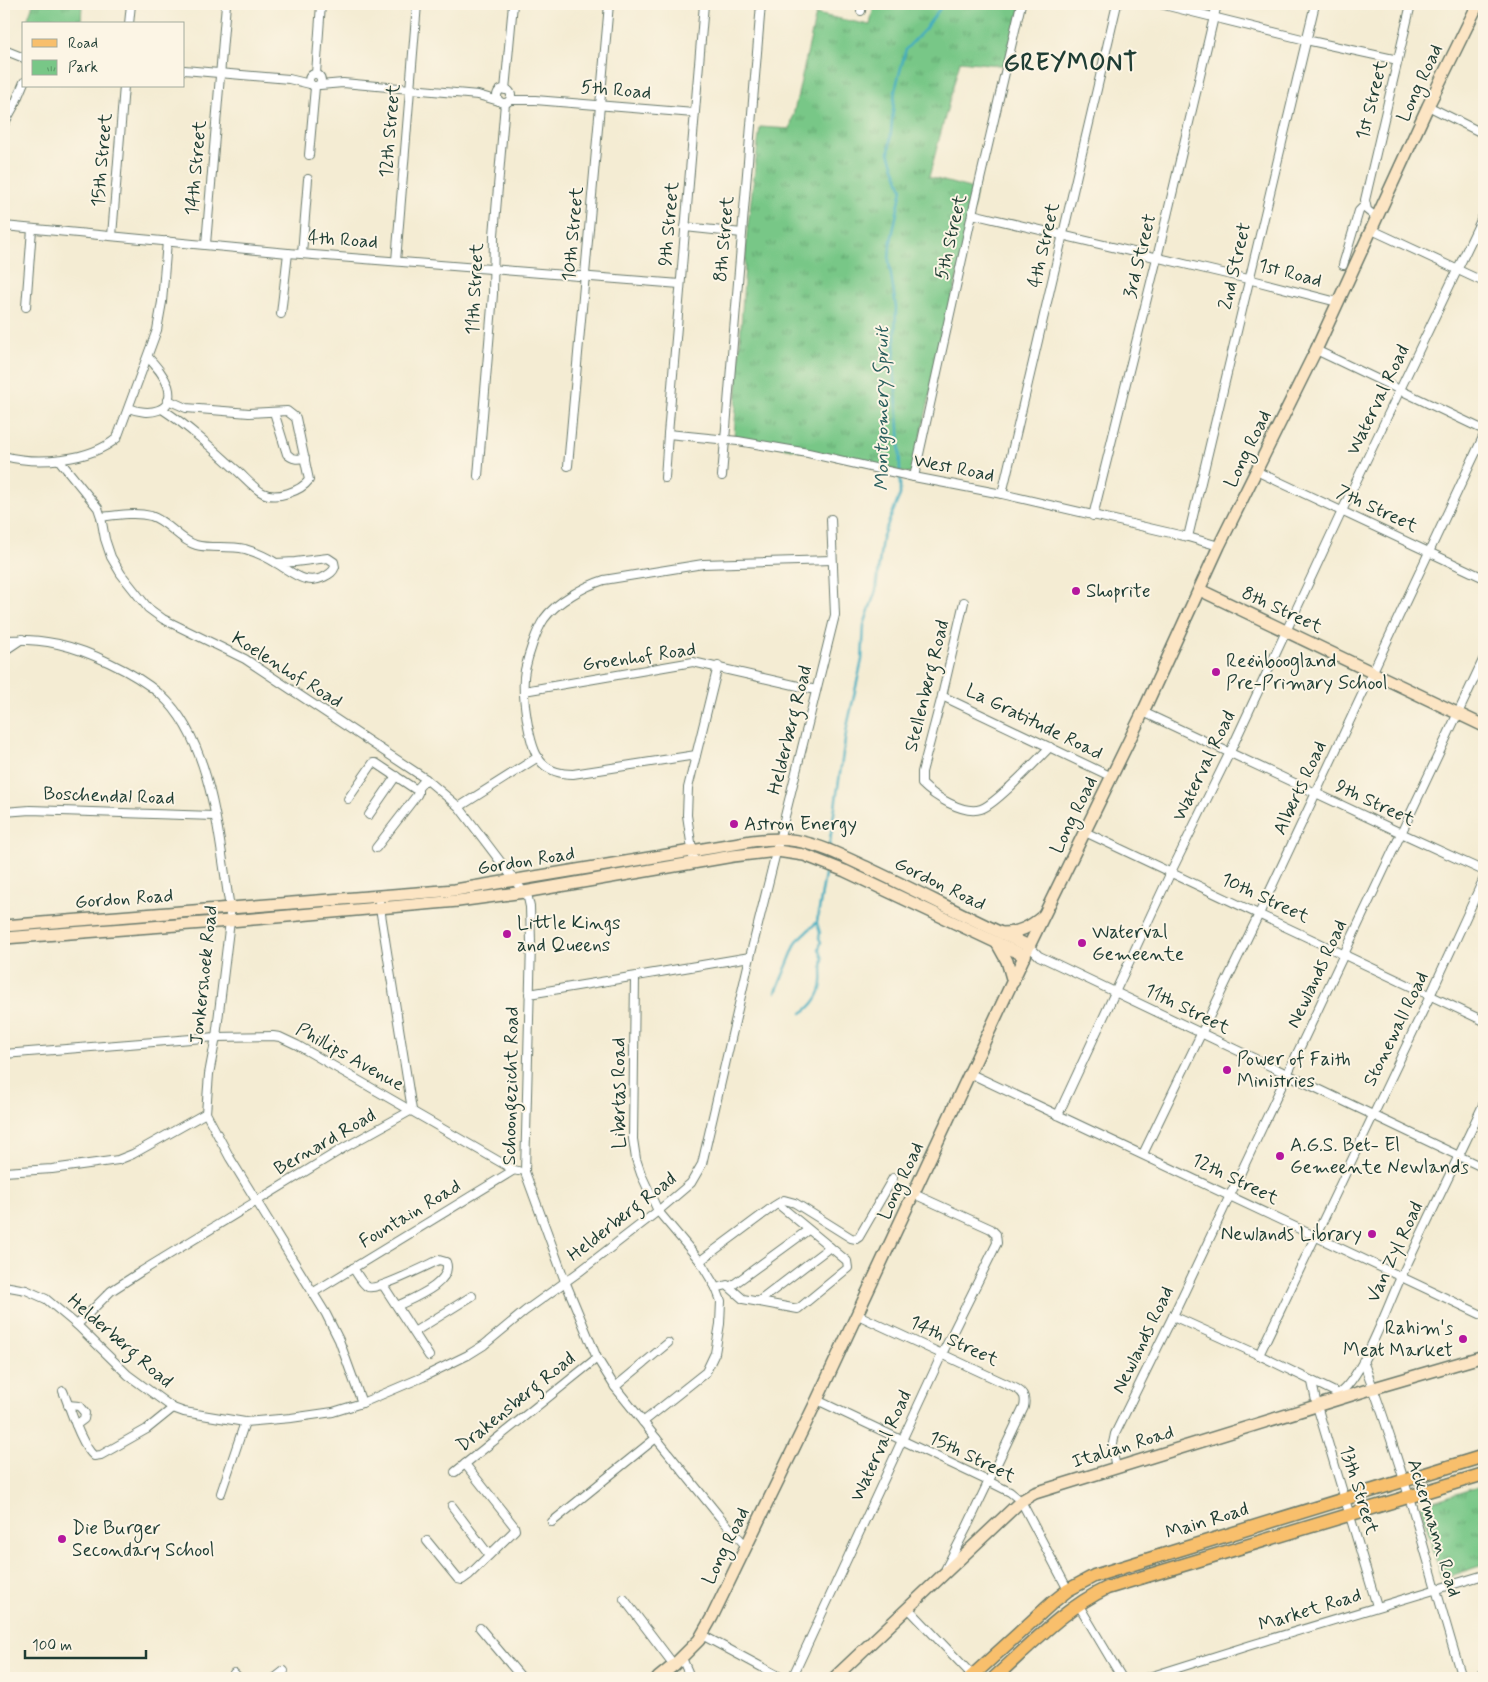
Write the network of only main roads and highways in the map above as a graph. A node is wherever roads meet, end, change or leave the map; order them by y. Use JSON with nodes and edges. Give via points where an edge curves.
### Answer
{"nodes":[{"id":1,"x":1484,"y":1456,"type":"edge"},
{"id":2,"x":1484,"y":1474,"type":"edge"},
{"id":3,"x":973,"y":1677,"type":"edge"},
{"id":4,"x":994,"y":1678,"type":"edge"}],
"edges":[{"from":1,"to":3,"type":"main road","name":"Main Road","via":[[1094,1576],[1068,1590],[1047,1607]]},
{"from":2,"to":4,"type":"main road","name":"Main Road","via":[[1120,1584],[1092,1596],[1063,1615]]}]}
